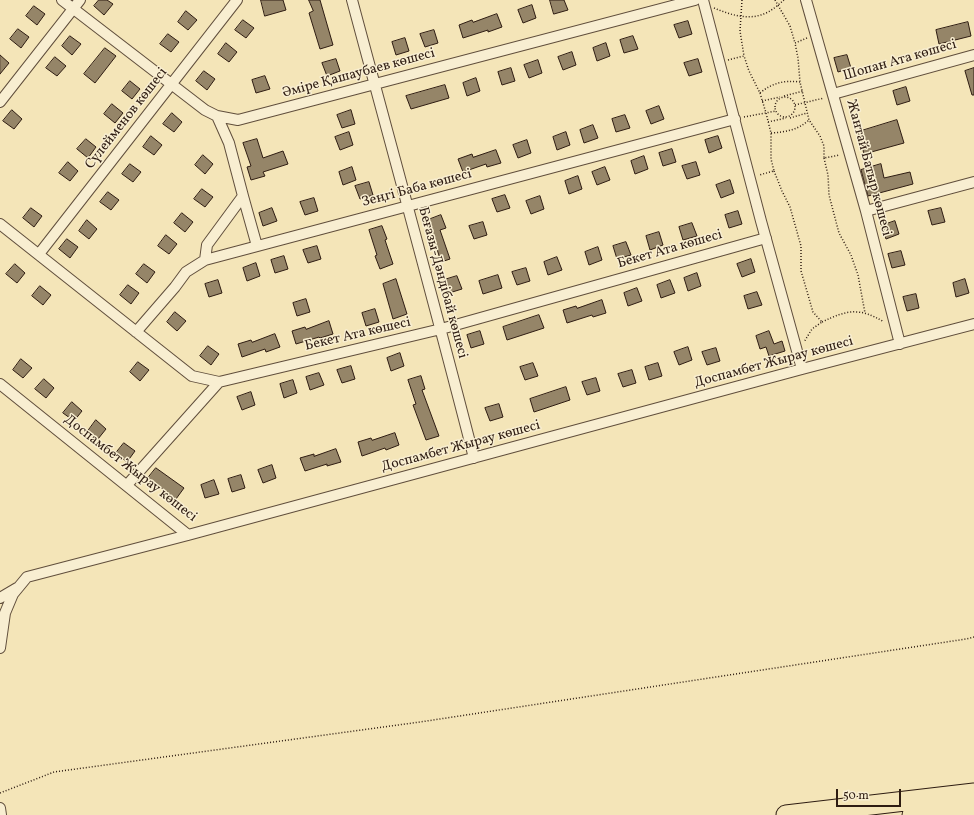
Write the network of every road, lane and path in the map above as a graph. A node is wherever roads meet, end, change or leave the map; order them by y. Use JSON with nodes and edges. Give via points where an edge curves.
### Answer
{"nodes":[{"id":1,"x":62,"y":0,"type":"edge"},
{"id":2,"x":80,"y":0,"type":"edge"},
{"id":3,"x":237,"y":0,"type":"edge"},
{"id":4,"x":352,"y":0,"type":"edge"},
{"id":5,"x":742,"y":0,"type":"edge"},
{"id":6,"x":775,"y":0,"type":"edge"},
{"id":7,"x":784,"y":0,"type":"edge"},
{"id":8,"x":806,"y":0,"type":"edge"},
{"id":9,"x":701,"y":1,"type":"edge"},
{"id":10,"x":778,"y":5,"type":"junction"},
{"id":11,"x":73,"y":9,"type":"junction"},
{"id":12,"x":740,"y":17,"type":"junction"},
{"id":13,"x":816,"y":34,"type":"junction"},
{"id":14,"x":795,"y":43,"type":"junction"},
{"id":15,"x":974,"y":55,"type":"edge"},
{"id":16,"x":744,"y":56,"type":"junction"},
{"id":17,"x":719,"y":62,"type":"junction"},
{"id":18,"x":800,"y":82,"type":"junction"},
{"id":19,"x":172,"y":84,"type":"junction"},
{"id":20,"x":374,"y":85,"type":"junction"},
{"id":21,"x":803,"y":91,"type":"junction"},
{"id":22,"x":760,"y":93,"type":"junction"},
{"id":23,"x":833,"y":94,"type":"junction"},
{"id":24,"x":781,"y":96,"type":"junction"},
{"id":25,"x":762,"y":100,"type":"junction"},
{"id":26,"x":0,"y":102,"type":"edge"},
{"id":27,"x":806,"y":102,"type":"junction"},
{"id":28,"x":795,"y":105,"type":"junction"},
{"id":29,"x":776,"y":111,"type":"junction"},
{"id":30,"x":766,"y":113,"type":"junction"},
{"id":31,"x":808,"y":113,"type":"junction"},
{"id":32,"x":217,"y":116,"type":"junction"},
{"id":33,"x":788,"y":118,"type":"junction"},
{"id":34,"x":735,"y":119,"type":"junction"},
{"id":35,"x":809,"y":120,"type":"junction"},
{"id":36,"x":768,"y":122,"type":"junction"},
{"id":37,"x":771,"y":133,"type":"junction"},
{"id":38,"x":849,"y":153,"type":"junction"},
{"id":39,"x":824,"y":158,"type":"junction"},
{"id":40,"x":774,"y":171,"type":"junction"},
{"id":41,"x":750,"y":177,"type":"junction"},
{"id":42,"x":974,"y":182,"type":"edge"},
{"id":43,"x":243,"y":196,"type":"junction"},
{"id":44,"x":407,"y":206,"type":"junction"},
{"id":45,"x":866,"y":211,"type":"junction"},
{"id":46,"x":0,"y":224,"type":"edge"},
{"id":47,"x":766,"y":238,"type":"junction"},
{"id":48,"x":257,"y":246,"type":"junction"},
{"id":49,"x":39,"y":254,"type":"junction"},
{"id":50,"x":205,"y":260,"type":"junction"},
{"id":51,"x":865,"y":313,"type":"junction"},
{"id":52,"x":822,"y":322,"type":"junction"},
{"id":53,"x":974,"y":324,"type":"edge"},
{"id":54,"x":441,"y":329,"type":"junction"},
{"id":55,"x":896,"y":331,"type":"junction"},
{"id":56,"x":136,"y":332,"type":"junction"},
{"id":57,"x":900,"y":344,"type":"junction"},
{"id":58,"x":797,"y":350,"type":"junction"},
{"id":59,"x":802,"y":369,"type":"junction"},
{"id":60,"x":219,"y":382,"type":"junction"},
{"id":61,"x":0,"y":384,"type":"edge"},
{"id":62,"x":474,"y":458,"type":"junction"},
{"id":63,"x":127,"y":485,"type":"junction"},
{"id":64,"x":188,"y":535,"type":"junction"},
{"id":65,"x":20,"y":586,"type":"junction"},
{"id":66,"x":0,"y":598,"type":"edge"},
{"id":67,"x":974,"y":637,"type":"edge"},
{"id":68,"x":0,"y":648,"type":"edge"},
{"id":69,"x":0,"y":793,"type":"edge"},
{"id":70,"x":974,"y":793,"type":"edge"},
{"id":71,"x":974,"y":807,"type":"edge"},
{"id":72,"x":0,"y":808,"type":"edge"},
{"id":73,"x":1,"y":815,"type":"edge"},
{"id":74,"x":786,"y":815,"type":"edge"},
{"id":75,"x":912,"y":815,"type":"edge"}],
"edges":[{"from":1,"to":11,"type":"street","name":"Әміре Қашаубаев көшесі"},
{"from":2,"to":11,"type":"street"},
{"from":3,"to":19,"type":"street","name":"Сүлейменов көшесі"},
{"from":4,"to":20,"type":"street","name":"Беғазы-Дәндібай көшесі"},
{"from":5,"to":12,"type":"path"},
{"from":6,"to":10,"type":"path"},
{"from":7,"to":10,"type":"path"},
{"from":8,"to":13,"type":"street","name":"Жантай Батыр көшесі"},
{"from":9,"to":12,"type":"path"},
{"from":9,"to":17,"type":"street"},
{"from":9,"to":20,"type":"street","name":"Әміре Қашаубаев көшесі"},
{"from":10,"to":12,"type":"path","via":[[767,13]]},
{"from":10,"to":14,"type":"path","via":[[790,26]]},
{"from":11,"to":19,"type":"street","name":"Әміре Қашаубаев көшесі"},
{"from":11,"to":26,"type":"street"},
{"from":12,"to":16,"type":"path"},
{"from":13,"to":14,"type":"path"},
{"from":13,"to":23,"type":"street","name":"Жантай Батыр көшесі"},
{"from":14,"to":18,"type":"path"},
{"from":15,"to":23,"type":"street","name":"Шопан Ата көшесі"},
{"from":16,"to":17,"type":"path"},
{"from":16,"to":22,"type":"path"},
{"from":17,"to":34,"type":"street"},
{"from":18,"to":21,"type":"path"},
{"from":18,"to":22,"type":"path","via":[[790,80],[768,86]]},
{"from":19,"to":32,"type":"street","name":"Әміре Қашаубаев көшесі","via":[[205,110]]},
{"from":19,"to":49,"type":"street","name":"Сүлейменов көшесі"},
{"from":20,"to":32,"type":"street","name":"Әміре Қашаубаев көшесі","via":[[238,120]]},
{"from":20,"to":44,"type":"street","name":"Беғазы-Дәндібай көшесі"},
{"from":21,"to":24,"type":"path"},
{"from":21,"to":27,"type":"path"},
{"from":22,"to":25,"type":"path"},
{"from":23,"to":27,"type":"path"},
{"from":23,"to":38,"type":"street","name":"Жантай Батыр көшесі"},
{"from":24,"to":25,"type":"path"},
{"from":24,"to":28,"type":"path","via":[[789,97]]},
{"from":24,"to":29,"type":"path","via":[[774,106]]},
{"from":25,"to":30,"type":"path"},
{"from":27,"to":28,"type":"path"},
{"from":27,"to":31,"type":"path"},
{"from":28,"to":33,"type":"path","via":[[793,113]]},
{"from":29,"to":30,"type":"path"},
{"from":29,"to":33,"type":"path","via":[[781,118]]},
{"from":30,"to":34,"type":"path"},
{"from":30,"to":36,"type":"path"},
{"from":31,"to":33,"type":"path"},
{"from":31,"to":35,"type":"path"},
{"from":32,"to":43,"type":"street","via":[[229,143]]},
{"from":33,"to":36,"type":"path"},
{"from":34,"to":41,"type":"street"},
{"from":34,"to":44,"type":"street","name":"Зеңгі Баба көшесі"},
{"from":35,"to":37,"type":"path","via":[[795,130]]},
{"from":35,"to":39,"type":"path","via":[[824,146]]},
{"from":36,"to":37,"type":"path"},
{"from":37,"to":40,"type":"path","via":[[771,159]]},
{"from":38,"to":39,"type":"path"},
{"from":38,"to":45,"type":"street","name":"Жантай Батыр көшесі"},
{"from":39,"to":51,"type":"path","via":[[829,195],[839,232],[858,275]]},
{"from":40,"to":41,"type":"path"},
{"from":40,"to":52,"type":"path","via":[[790,207],[801,246],[801,271],[813,312]]},
{"from":41,"to":47,"type":"street"},
{"from":42,"to":45,"type":"street"},
{"from":43,"to":48,"type":"street"},
{"from":43,"to":50,"type":"street","via":[[208,245]]},
{"from":44,"to":48,"type":"street","name":"Зеңгі Баба көшесі"},
{"from":44,"to":54,"type":"street","name":"Беғазы-Дәндібай көшесі"},
{"from":45,"to":55,"type":"street","name":"Жантай Батыр көшесі"},
{"from":46,"to":49,"type":"street","name":"Бекет Ата көшесі"},
{"from":47,"to":54,"type":"street","name":"Бекет Ата көшесі"},
{"from":47,"to":58,"type":"street"},
{"from":48,"to":50,"type":"street","name":"Зеңгі Баба көшесі"},
{"from":49,"to":56,"type":"street","name":"Бекет Ата көшесі"},
{"from":50,"to":56,"type":"street","name":"Зеңгі Баба көшесі","via":[[186,272]]},
{"from":51,"to":52,"type":"path","via":[[854,311],[839,314]]},
{"from":51,"to":55,"type":"path"},
{"from":52,"to":58,"type":"path","via":[[812,329]]},
{"from":53,"to":57,"type":"street","name":"Доспамбет Жырау көшесі"},
{"from":54,"to":60,"type":"street","name":"Бекет Ата көшесі"},
{"from":54,"to":62,"type":"street","name":"Беғазы-Дәндібай көшесі"},
{"from":55,"to":57,"type":"street","name":"Жантай Батыр көшесі"},
{"from":56,"to":60,"type":"street","name":"Бекет Ата көшесі","via":[[192,376]]},
{"from":57,"to":59,"type":"street","name":"Доспамбет Жырау көшесі"},
{"from":58,"to":59,"type":"street"},
{"from":59,"to":62,"type":"street","name":"Доспамбет Жырау көшесі"},
{"from":60,"to":63,"type":"street"},
{"from":61,"to":63,"type":"street","name":"Доспамбет Жырау көшесі"},
{"from":62,"to":64,"type":"street","name":"Доспамбет Жырау көшесі"},
{"from":63,"to":64,"type":"street","name":"Доспамбет Жырау көшесі"},
{"from":64,"to":65,"type":"street","via":[[27,578]]},
{"from":65,"to":66,"type":"street"},
{"from":65,"to":68,"type":"street","via":[[13,594],[5,613]]},
{"from":67,"to":69,"type":"path","via":[[436,720],[54,772]]},
{"from":70,"to":74,"type":"highway"},
{"from":71,"to":75,"type":"highway"},
{"from":72,"to":73,"type":"street"}]}
